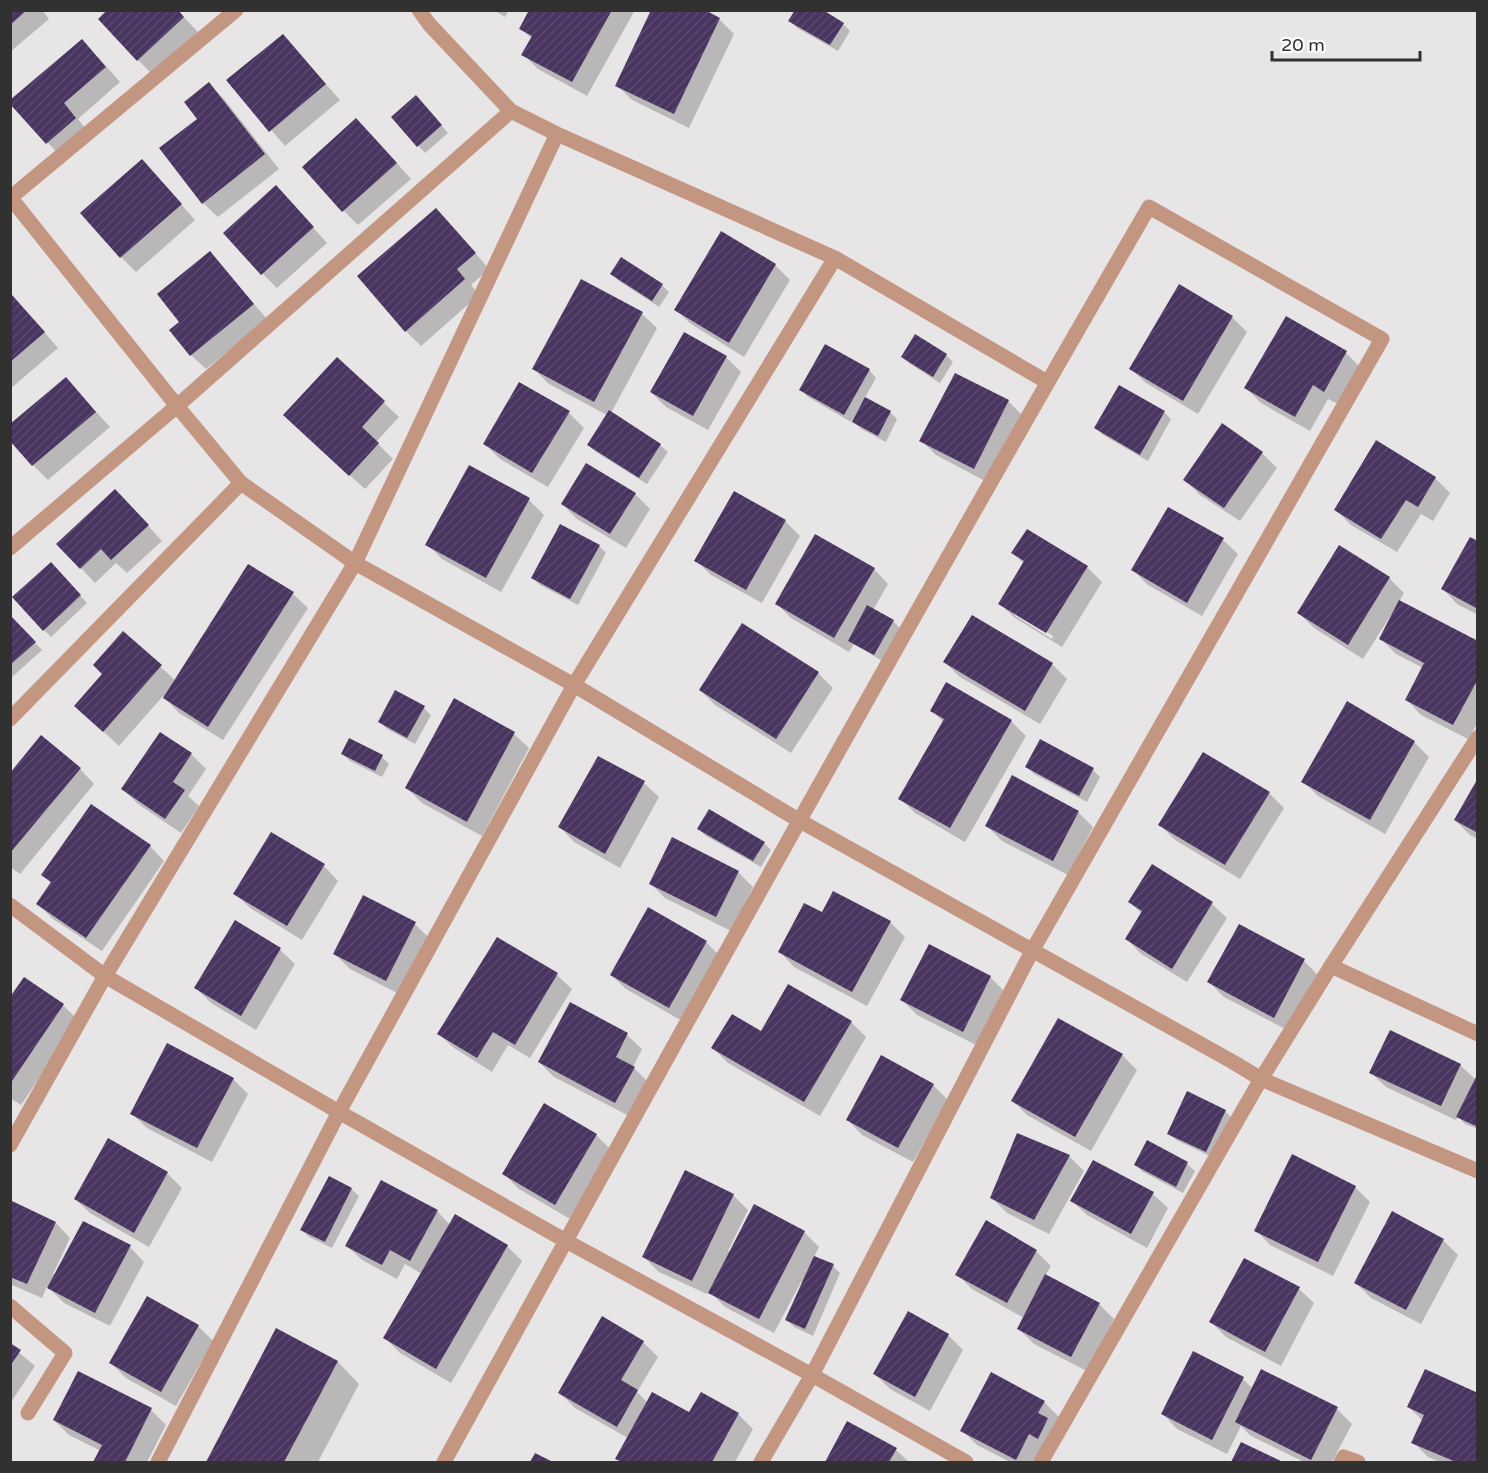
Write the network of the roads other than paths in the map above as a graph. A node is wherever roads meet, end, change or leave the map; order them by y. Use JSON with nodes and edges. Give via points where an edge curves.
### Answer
{"nodes":[{"id":1,"x":236,"y":10,"type":"edge"},
{"id":2,"x":419,"y":10,"type":"edge"},
{"id":3,"x":511,"y":111,"type":"junction"},
{"id":4,"x":557,"y":134,"type":"junction"},
{"id":5,"x":11,"y":198,"type":"edge"},
{"id":6,"x":835,"y":258,"type":"junction"},
{"id":7,"x":1047,"y":382,"type":"junction"},
{"id":8,"x":177,"y":406,"type":"junction"},
{"id":9,"x":241,"y":483,"type":"junction"},
{"id":10,"x":10,"y":548,"type":"edge"},
{"id":11,"x":355,"y":563,"type":"junction"},
{"id":12,"x":574,"y":685,"type":"junction"},
{"id":13,"x":10,"y":719,"type":"edge"},
{"id":14,"x":1478,"y":737,"type":"edge"},
{"id":15,"x":800,"y":821,"type":"junction"},
{"id":16,"x":10,"y":905,"type":"edge"},
{"id":17,"x":1032,"y":951,"type":"junction"},
{"id":18,"x":1331,"y":966,"type":"junction"},
{"id":19,"x":105,"y":975,"type":"junction"},
{"id":20,"x":1478,"y":1034,"type":"edge"},
{"id":21,"x":1261,"y":1079,"type":"junction"},
{"id":22,"x":339,"y":1112,"type":"junction"},
{"id":23,"x":10,"y":1145,"type":"edge"},
{"id":24,"x":1478,"y":1171,"type":"edge"},
{"id":25,"x":566,"y":1241,"type":"junction"},
{"id":26,"x":10,"y":1306,"type":"edge"},
{"id":27,"x":812,"y":1375,"type":"junction"},
{"id":28,"x":28,"y":1413,"type":"dead end"},
{"id":29,"x":158,"y":1462,"type":"edge"},
{"id":30,"x":444,"y":1462,"type":"edge"},
{"id":31,"x":761,"y":1462,"type":"edge"},
{"id":32,"x":966,"y":1462,"type":"edge"},
{"id":33,"x":1041,"y":1462,"type":"edge"},
{"id":34,"x":1341,"y":1462,"type":"edge"},
{"id":35,"x":1358,"y":1462,"type":"edge"}],
"edges":[{"from":1,"to":5,"type":"street"},
{"from":2,"to":3,"type":"street"},
{"from":3,"to":4,"type":"street"},
{"from":3,"to":8,"type":"street"},
{"from":4,"to":6,"type":"street"},
{"from":4,"to":11,"type":"street"},
{"from":5,"to":8,"type":"street"},
{"from":6,"to":7,"type":"street"},
{"from":6,"to":12,"type":"street"},
{"from":7,"to":15,"type":"street"},
{"from":7,"to":17,"type":"street","via":[[1149,207],[1382,339]]},
{"from":8,"to":9,"type":"street"},
{"from":8,"to":10,"type":"street"},
{"from":9,"to":11,"type":"street"},
{"from":9,"to":13,"type":"street"},
{"from":11,"to":12,"type":"street"},
{"from":11,"to":19,"type":"street"},
{"from":12,"to":15,"type":"street"},
{"from":12,"to":22,"type":"street"},
{"from":14,"to":18,"type":"street"},
{"from":15,"to":17,"type":"street"},
{"from":15,"to":25,"type":"street"},
{"from":16,"to":19,"type":"street"},
{"from":17,"to":21,"type":"street"},
{"from":17,"to":27,"type":"street"},
{"from":18,"to":20,"type":"street"},
{"from":18,"to":21,"type":"street"},
{"from":19,"to":22,"type":"street"},
{"from":19,"to":23,"type":"street"},
{"from":21,"to":24,"type":"street"},
{"from":21,"to":33,"type":"street"},
{"from":22,"to":25,"type":"street"},
{"from":22,"to":29,"type":"street"},
{"from":25,"to":27,"type":"street"},
{"from":25,"to":30,"type":"street"},
{"from":26,"to":28,"type":"street","via":[[65,1353]]},
{"from":27,"to":31,"type":"street"},
{"from":27,"to":32,"type":"street"},
{"from":34,"to":35,"type":"street","via":[[1344,1457]]}]}
